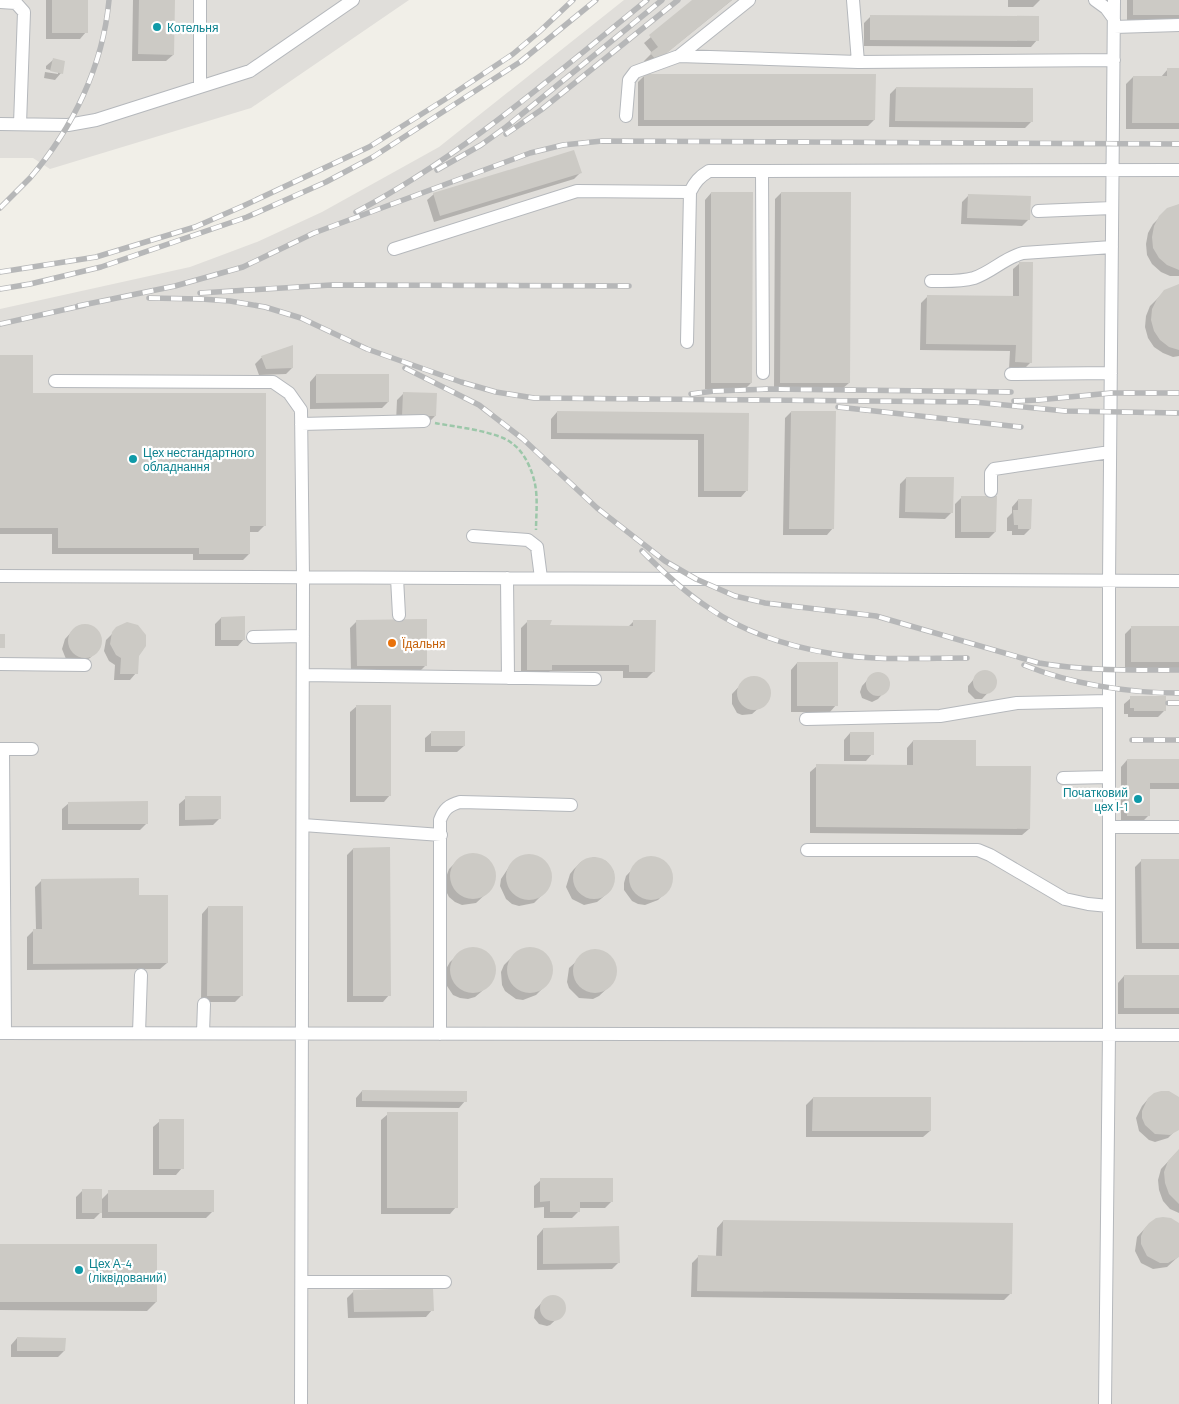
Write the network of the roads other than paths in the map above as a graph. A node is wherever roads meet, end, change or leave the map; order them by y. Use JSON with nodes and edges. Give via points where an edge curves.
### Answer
{"nodes":[{"id":1,"x":200,"y":0,"type":"edge"},
{"id":2,"x":353,"y":0,"type":"edge"},
{"id":3,"x":749,"y":0,"type":"edge"},
{"id":4,"x":853,"y":0,"type":"edge"},
{"id":5,"x":1095,"y":0,"type":"edge"},
{"id":6,"x":1114,"y":0,"type":"edge"},
{"id":7,"x":0,"y":2,"type":"edge"},
{"id":8,"x":1114,"y":23,"type":"junction"},
{"id":9,"x":1179,"y":25,"type":"edge"},
{"id":10,"x":679,"y":56,"type":"junction"},
{"id":11,"x":1114,"y":60,"type":"junction"},
{"id":12,"x":858,"y":62,"type":"junction"},
{"id":13,"x":200,"y":86,"type":"junction"},
{"id":14,"x":626,"y":116,"type":"dead end"},
{"id":15,"x":0,"y":124,"type":"edge"},
{"id":16,"x":20,"y":124,"type":"junction"},
{"id":17,"x":1113,"y":170,"type":"junction"},
{"id":18,"x":1179,"y":170,"type":"edge"},
{"id":19,"x":762,"y":171,"type":"junction"},
{"id":20,"x":690,"y":192,"type":"junction"},
{"id":21,"x":1112,"y":208,"type":"junction"},
{"id":22,"x":1038,"y":211,"type":"dead end"},
{"id":23,"x":1112,"y":247,"type":"junction"},
{"id":24,"x":394,"y":249,"type":"dead end"},
{"id":25,"x":931,"y":281,"type":"dead end"},
{"id":26,"x":687,"y":342,"type":"dead end"},
{"id":27,"x":763,"y":373,"type":"dead end"},
{"id":28,"x":1111,"y":373,"type":"junction"},
{"id":29,"x":1011,"y":374,"type":"dead end"},
{"id":30,"x":55,"y":381,"type":"dead end"},
{"id":31,"x":424,"y":421,"type":"road end"},
{"id":32,"x":301,"y":424,"type":"junction"},
{"id":33,"x":1110,"y":452,"type":"junction"},
{"id":34,"x":990,"y":491,"type":"dead end"},
{"id":35,"x":473,"y":536,"type":"dead end"},
{"id":36,"x":0,"y":576,"type":"edge"},
{"id":37,"x":303,"y":578,"type":"junction"},
{"id":38,"x":397,"y":578,"type":"junction"},
{"id":39,"x":507,"y":578,"type":"junction"},
{"id":40,"x":541,"y":578,"type":"junction"},
{"id":41,"x":1109,"y":581,"type":"junction"},
{"id":42,"x":1179,"y":581,"type":"edge"},
{"id":43,"x":399,"y":615,"type":"dead end"},
{"id":44,"x":303,"y":636,"type":"junction"},
{"id":45,"x":253,"y":637,"type":"dead end"},
{"id":46,"x":0,"y":664,"type":"edge"},
{"id":47,"x":85,"y":664,"type":"dead end"},
{"id":48,"x":303,"y":675,"type":"junction"},
{"id":49,"x":508,"y":678,"type":"junction"},
{"id":50,"x":595,"y":679,"type":"dead end"},
{"id":51,"x":1109,"y":701,"type":"junction"},
{"id":52,"x":806,"y":719,"type":"dead end"},
{"id":53,"x":2,"y":749,"type":"edge"},
{"id":54,"x":32,"y":749,"type":"dead end"},
{"id":55,"x":1109,"y":777,"type":"junction"},
{"id":56,"x":1062,"y":778,"type":"dead end"},
{"id":57,"x":571,"y":805,"type":"dead end"},
{"id":58,"x":303,"y":825,"type":"junction"},
{"id":59,"x":1109,"y":826,"type":"junction"},
{"id":60,"x":1179,"y":827,"type":"edge"},
{"id":61,"x":441,"y":835,"type":"junction"},
{"id":62,"x":807,"y":850,"type":"dead end"},
{"id":63,"x":1109,"y":906,"type":"junction"},
{"id":64,"x":141,"y":975,"type":"dead end"},
{"id":65,"x":204,"y":1004,"type":"dead end"},
{"id":66,"x":3,"y":1033,"type":"edge"},
{"id":67,"x":139,"y":1033,"type":"junction"},
{"id":68,"x":203,"y":1033,"type":"junction"},
{"id":69,"x":302,"y":1034,"type":"junction"},
{"id":70,"x":440,"y":1034,"type":"junction"},
{"id":71,"x":1109,"y":1034,"type":"junction"},
{"id":72,"x":1179,"y":1035,"type":"edge"},
{"id":73,"x":302,"y":1282,"type":"junction"},
{"id":74,"x":445,"y":1282,"type":"dead end"},
{"id":75,"x":301,"y":1404,"type":"edge"},
{"id":76,"x":1105,"y":1404,"type":"edge"}],
"edges":[{"from":1,"to":13,"type":"lane"},
{"from":2,"to":13,"type":"lane","via":[[250,71]]},
{"from":3,"to":10,"type":"lane"},
{"from":4,"to":12,"type":"lane"},
{"from":5,"to":8,"type":"lane","via":[[1106,8]]},
{"from":6,"to":8,"type":"lane"},
{"from":7,"to":16,"type":"lane","via":[[16,3],[24,12]]},
{"from":8,"to":9,"type":"lane"},
{"from":8,"to":11,"type":"lane"},
{"from":10,"to":12,"type":"lane"},
{"from":10,"to":14,"type":"lane","via":[[635,72],[629,80]]},
{"from":11,"to":12,"type":"lane"},
{"from":11,"to":17,"type":"lane"},
{"from":13,"to":16,"type":"lane","via":[[96,120],[68,125]]},
{"from":15,"to":16,"type":"lane"},
{"from":17,"to":18,"type":"lane"},
{"from":17,"to":19,"type":"lane"},
{"from":17,"to":21,"type":"lane"},
{"from":19,"to":20,"type":"lane","via":[[709,171],[694,183]]},
{"from":19,"to":27,"type":"lane"},
{"from":20,"to":24,"type":"lane","via":[[578,191]]},
{"from":20,"to":26,"type":"lane"},
{"from":21,"to":22,"type":"lane"},
{"from":21,"to":23,"type":"lane"},
{"from":23,"to":25,"type":"lane","via":[[1023,253],[1011,256],[975,277]]},
{"from":23,"to":28,"type":"lane"},
{"from":28,"to":29,"type":"lane"},
{"from":28,"to":33,"type":"lane"},
{"from":30,"to":32,"type":"lane","via":[[273,382],[289,393],[301,410]]},
{"from":31,"to":32,"type":"lane"},
{"from":32,"to":37,"type":"lane"},
{"from":33,"to":34,"type":"lane","via":[[994,468]]},
{"from":33,"to":41,"type":"lane"},
{"from":35,"to":40,"type":"lane","via":[[528,540],[537,547]]},
{"from":36,"to":37,"type":"lane"},
{"from":37,"to":38,"type":"lane"},
{"from":37,"to":44,"type":"lane"},
{"from":38,"to":39,"type":"lane"},
{"from":38,"to":43,"type":"lane"},
{"from":39,"to":40,"type":"lane"},
{"from":39,"to":49,"type":"lane"},
{"from":40,"to":41,"type":"lane"},
{"from":41,"to":42,"type":"lane"},
{"from":41,"to":51,"type":"lane"},
{"from":44,"to":45,"type":"lane"},
{"from":44,"to":48,"type":"lane"},
{"from":46,"to":47,"type":"lane"},
{"from":48,"to":49,"type":"lane"},
{"from":48,"to":58,"type":"lane"},
{"from":49,"to":50,"type":"lane"},
{"from":51,"to":52,"type":"lane","via":[[1017,702],[940,716]]},
{"from":51,"to":55,"type":"lane"},
{"from":53,"to":54,"type":"lane"},
{"from":53,"to":66,"type":"lane"},
{"from":55,"to":56,"type":"lane"},
{"from":55,"to":59,"type":"lane"},
{"from":57,"to":61,"type":"lane","via":[[460,802],[444,810],[440,820]]},
{"from":58,"to":61,"type":"lane"},
{"from":58,"to":69,"type":"lane"},
{"from":59,"to":60,"type":"lane"},
{"from":59,"to":63,"type":"lane"},
{"from":61,"to":70,"type":"lane"},
{"from":62,"to":63,"type":"lane","via":[[978,850],[1065,899]]},
{"from":63,"to":71,"type":"lane"},
{"from":64,"to":67,"type":"lane"},
{"from":65,"to":68,"type":"lane"},
{"from":66,"to":67,"type":"lane"},
{"from":67,"to":68,"type":"lane"},
{"from":68,"to":69,"type":"lane"},
{"from":69,"to":70,"type":"lane"},
{"from":69,"to":73,"type":"lane"},
{"from":70,"to":71,"type":"lane"},
{"from":71,"to":72,"type":"lane"},
{"from":71,"to":76,"type":"lane"},
{"from":73,"to":74,"type":"lane"},
{"from":73,"to":75,"type":"lane"}]}
